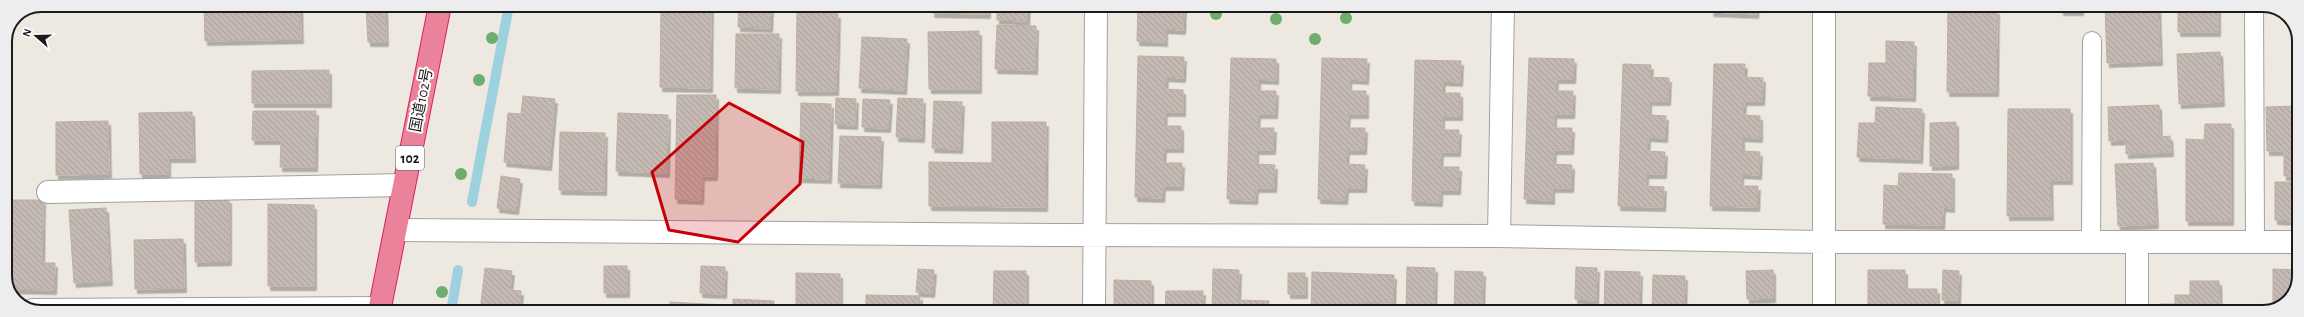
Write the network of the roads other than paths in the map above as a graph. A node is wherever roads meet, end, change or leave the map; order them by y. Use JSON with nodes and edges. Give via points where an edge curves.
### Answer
{"nodes":[{"id":1,"x":439,"y":12,"type":"edge"},
{"id":2,"x":1096,"y":12,"type":"edge"},
{"id":3,"x":1503,"y":12,"type":"edge"},
{"id":4,"x":1824,"y":12,"type":"edge"},
{"id":5,"x":2254,"y":12,"type":"edge"},
{"id":6,"x":2092,"y":41,"type":"dead end"},
{"id":7,"x":404,"y":185,"type":"junction"},
{"id":8,"x":48,"y":192,"type":"dead end"},
{"id":9,"x":396,"y":230,"type":"junction"},
{"id":10,"x":1095,"y":235,"type":"junction"},
{"id":11,"x":1499,"y":236,"type":"junction"},
{"id":12,"x":1825,"y":242,"type":"junction"},
{"id":13,"x":2091,"y":242,"type":"junction"},
{"id":14,"x":2137,"y":242,"type":"junction"},
{"id":15,"x":2255,"y":242,"type":"junction"},
{"id":16,"x":2292,"y":242,"type":"edge"},
{"id":17,"x":381,"y":305,"type":"edge"},
{"id":18,"x":1094,"y":305,"type":"edge"},
{"id":19,"x":1824,"y":305,"type":"edge"},
{"id":20,"x":2137,"y":305,"type":"edge"}],
"edges":[{"from":1,"to":7,"type":"highway","name":"国道102号","number":"102"},
{"from":2,"to":10,"type":"street"},
{"from":3,"to":11,"type":"street"},
{"from":4,"to":12,"type":"street"},
{"from":5,"to":15,"type":"lane"},
{"from":6,"to":13,"type":"lane"},
{"from":7,"to":8,"type":"street"},
{"from":7,"to":9,"type":"highway","name":"国道102号","number":"102"},
{"from":9,"to":10,"type":"street"},
{"from":9,"to":17,"type":"highway","name":"国道102号","number":"102"},
{"from":10,"to":11,"type":"street"},
{"from":10,"to":18,"type":"street"},
{"from":11,"to":12,"type":"street"},
{"from":12,"to":13,"type":"street"},
{"from":12,"to":19,"type":"street"},
{"from":13,"to":14,"type":"street"},
{"from":14,"to":15,"type":"street"},
{"from":14,"to":20,"type":"street"},
{"from":15,"to":16,"type":"street"}]}
